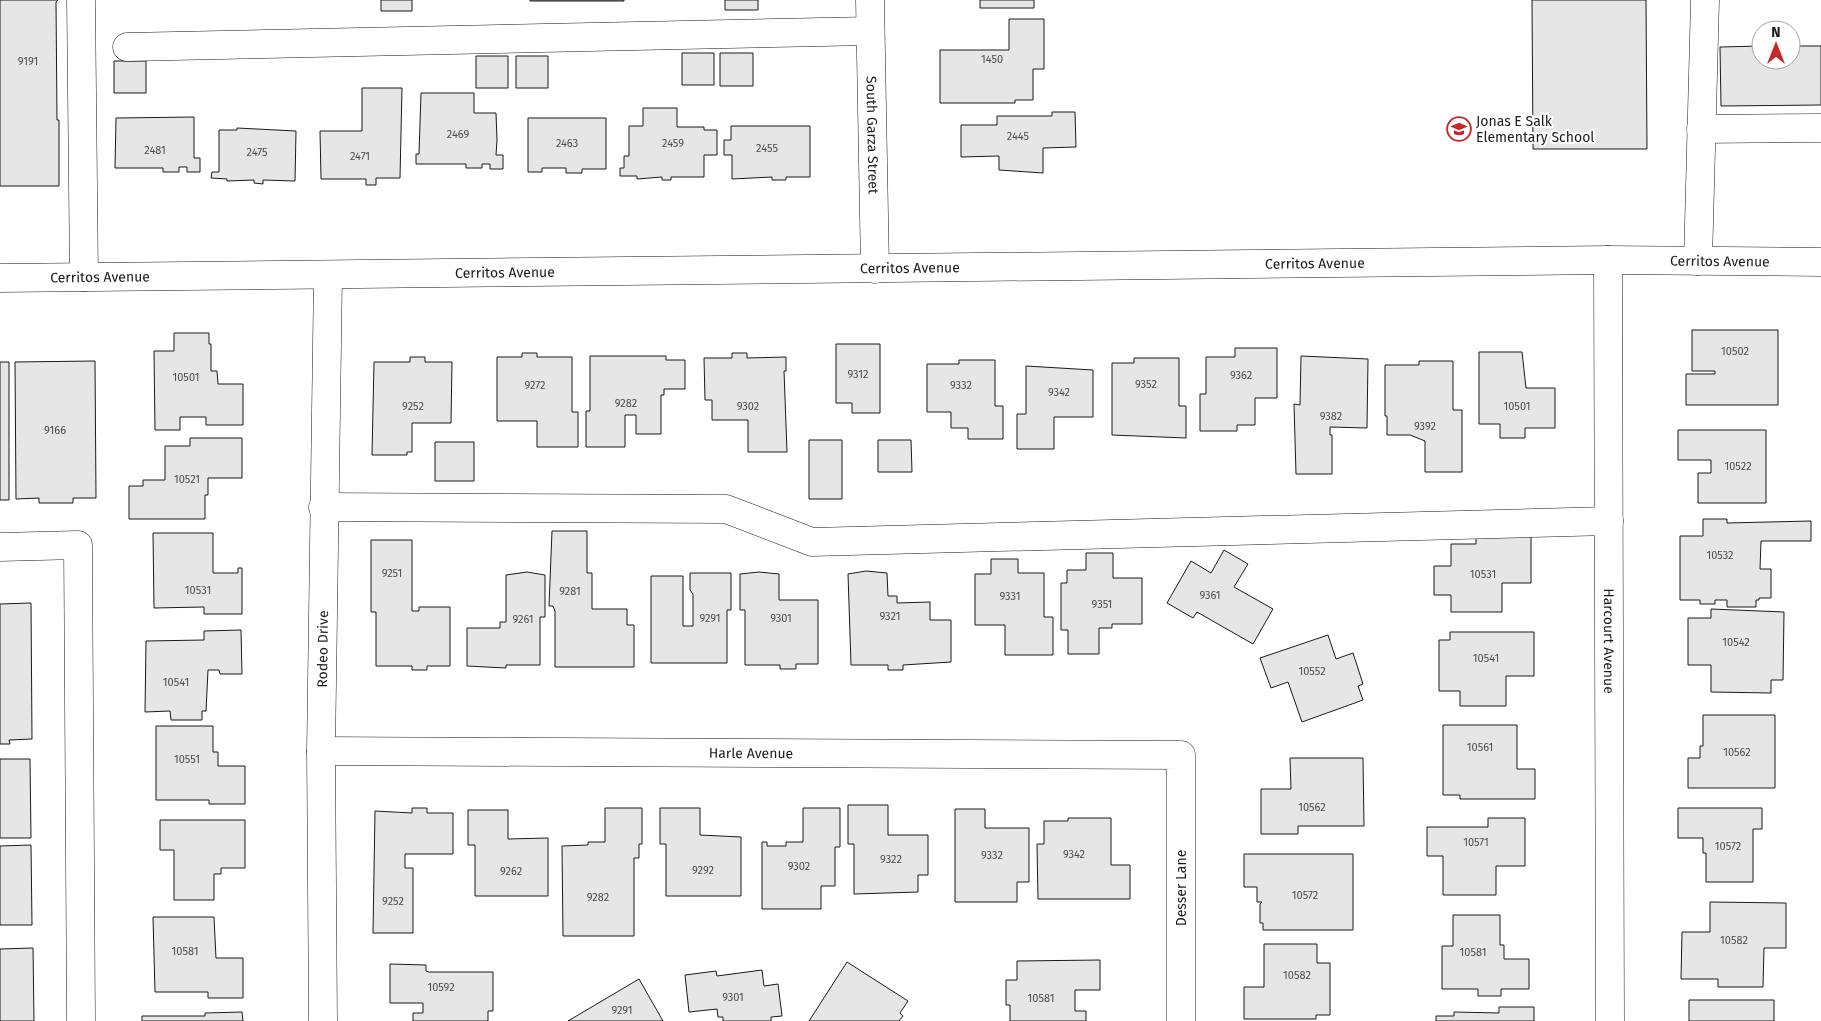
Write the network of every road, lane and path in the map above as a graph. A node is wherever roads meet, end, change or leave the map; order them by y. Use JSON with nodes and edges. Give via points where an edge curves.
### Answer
{"nodes":[{"id":1,"x":81,"y":0,"type":"edge"},
{"id":2,"x":870,"y":0,"type":"edge"},
{"id":3,"x":1705,"y":0,"type":"edge"},
{"id":4,"x":870,"y":31,"type":"junction"},
{"id":5,"x":127,"y":47,"type":"dead end"},
{"id":6,"x":1821,"y":128,"type":"edge"},
{"id":7,"x":1702,"y":129,"type":"junction"},
{"id":8,"x":1608,"y":260,"type":"junction"},
{"id":9,"x":1698,"y":261,"type":"junction"},
{"id":10,"x":1821,"y":262,"type":"edge"},
{"id":11,"x":875,"y":269,"type":"junction"},
{"id":12,"x":328,"y":276,"type":"junction"},
{"id":13,"x":84,"y":277,"type":"junction"},
{"id":14,"x":0,"y":278,"type":"edge"},
{"id":15,"x":323,"y":507,"type":"junction"},
{"id":16,"x":1609,"y":521,"type":"junction"},
{"id":17,"x":0,"y":547,"type":"edge"},
{"id":18,"x":321,"y":751,"type":"junction"},
{"id":19,"x":1180,"y":754,"type":"joint"},
{"id":20,"x":81,"y":1021,"type":"edge"},
{"id":21,"x":323,"y":1021,"type":"edge"},
{"id":22,"x":1181,"y":1021,"type":"edge"},
{"id":23,"x":1610,"y":1021,"type":"edge"}],
"edges":[{"from":1,"to":13,"type":"street"},
{"from":2,"to":4,"type":"street","name":"South Garza Street"},
{"from":3,"to":7,"type":"street"},
{"from":4,"to":5,"type":"street"},
{"from":4,"to":11,"type":"street","name":"South Garza Street"},
{"from":6,"to":7,"type":"street"},
{"from":7,"to":9,"type":"street"},
{"from":8,"to":9,"type":"street","name":"Cerritos Avenue"},
{"from":8,"to":11,"type":"street","name":"Cerritos Avenue"},
{"from":8,"to":16,"type":"street","name":"Harcourt Avenue"},
{"from":9,"to":10,"type":"street","name":"Cerritos Avenue"},
{"from":11,"to":12,"type":"street","name":"Cerritos Avenue"},
{"from":12,"to":13,"type":"street","name":"Cerritos Avenue"},
{"from":12,"to":15,"type":"street","name":"Rodeo Drive"},
{"from":13,"to":14,"type":"street","name":"Cerritos Avenue"},
{"from":15,"to":16,"type":"street","via":[[726,509],[812,542]]},
{"from":15,"to":18,"type":"street","name":"Rodeo Drive"},
{"from":16,"to":23,"type":"street","name":"Harcourt Avenue"},
{"from":17,"to":20,"type":"street","via":[[78,545]]},
{"from":18,"to":19,"type":"street","name":"Harle Avenue"},
{"from":18,"to":21,"type":"street","name":"Rodeo Drive"},
{"from":19,"to":22,"type":"street","name":"Desser Lane"}]}
